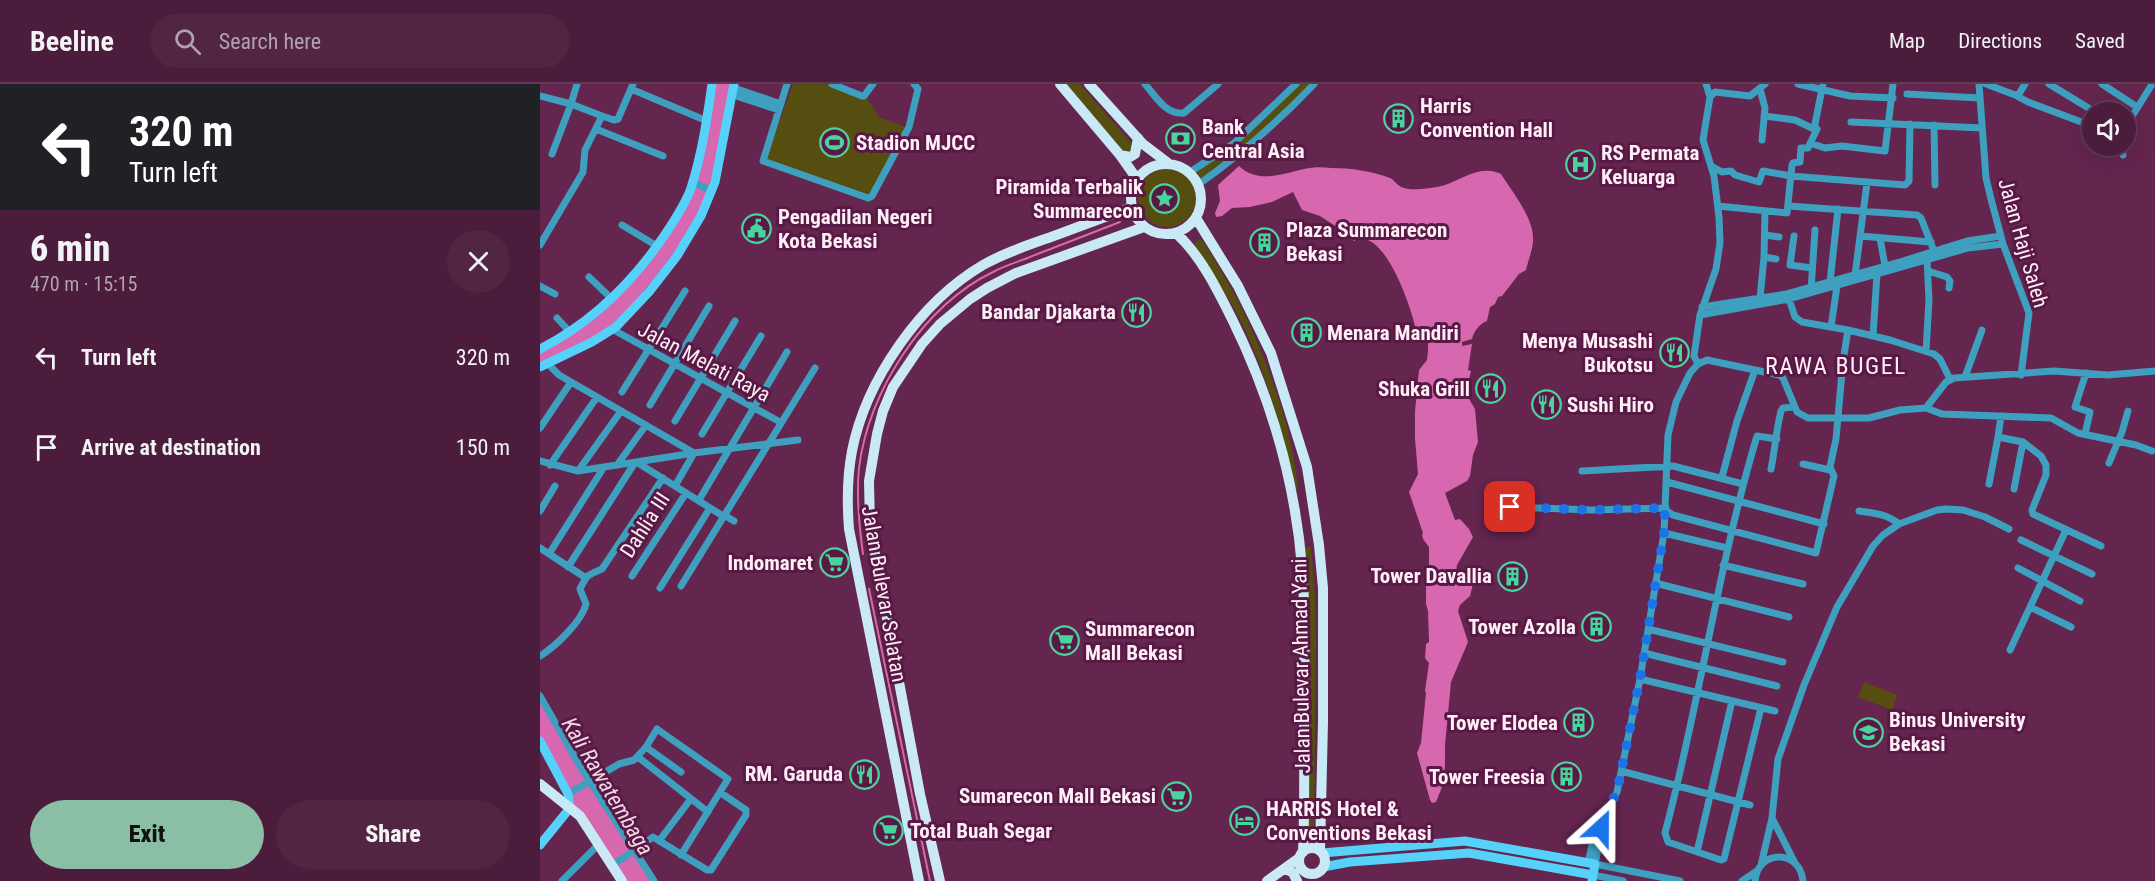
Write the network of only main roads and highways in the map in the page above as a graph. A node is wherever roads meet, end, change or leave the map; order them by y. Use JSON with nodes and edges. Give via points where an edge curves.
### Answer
{"nodes":[{"id":1,"x":1060,"y":84,"type":"edge"},
{"id":2,"x":1089,"y":84,"type":"edge"},
{"id":3,"x":1138,"y":138,"type":"junction"},
{"id":4,"x":1120,"y":155,"type":"junction"},
{"id":5,"x":1168,"y":163,"type":"junction"},
{"id":6,"x":1137,"y":179,"type":"junction"},
{"id":7,"x":1132,"y":207,"type":"junction"},
{"id":8,"x":1118,"y":212,"type":"junction"},
{"id":9,"x":1196,"y":218,"type":"junction"},
{"id":10,"x":1144,"y":227,"type":"junction"},
{"id":11,"x":1127,"y":232,"type":"junction"},
{"id":12,"x":1176,"y":233,"type":"junction"},
{"id":13,"x":1210,"y":239,"type":"junction"},
{"id":14,"x":1192,"y":249,"type":"junction"},
{"id":15,"x":540,"y":784,"type":"edge"},
{"id":16,"x":1321,"y":852,"type":"junction"},
{"id":17,"x":1301,"y":855,"type":"junction"},
{"id":18,"x":1285,"y":868,"type":"junction"},
{"id":19,"x":1307,"y":877,"type":"edge"},
{"id":20,"x":622,"y":881,"type":"edge"},
{"id":21,"x":919,"y":881,"type":"edge"},
{"id":22,"x":940,"y":881,"type":"edge"},
{"id":23,"x":1267,"y":881,"type":"edge"},
{"id":24,"x":1297,"y":881,"type":"edge"}],
"edges":[{"from":1,"to":4,"type":"main road"},
{"from":2,"to":3,"type":"main road"},
{"from":3,"to":4,"type":"main road","via":[[1136,154]]},
{"from":3,"to":5,"type":"main road"},
{"from":4,"to":6,"type":"main road"},
{"from":5,"to":6,"type":"main road","via":[[1150,167]]},
{"from":5,"to":9,"type":"main road","via":[[1190,172],[1198,184],[1201,196]]},
{"from":6,"to":7,"type":"main road"},
{"from":7,"to":8,"type":"main road","name":"Jalan Bulevar Selatan"},
{"from":7,"to":10,"type":"main road"},
{"from":8,"to":11,"type":"main road","via":[[1127,215]]},
{"from":8,"to":21,"type":"main road","name":"Jalan Bulevar Selatan","via":[[1014,251],[965,278],[919,321],[886,365],[858,430],[849,471],[849,529]]},
{"from":9,"to":12,"type":"main road"},
{"from":9,"to":13,"type":"main road","name":"Jalan Bulevar Ahmad Yani"},
{"from":10,"to":11,"type":"main road","name":"Jalan Bulevar Selatan"},
{"from":10,"to":12,"type":"main road","via":[[1160,234]]},
{"from":11,"to":22,"type":"main road","name":"Jalan Bulevar Selatan","via":[[1004,279],[957,308],[912,357],[883,411],[869,481],[870,527]]},
{"from":12,"to":14,"type":"main road","name":"Jalan Bulevar Ahmad Yani"},
{"from":13,"to":14,"type":"main road","via":[[1195,236]]},
{"from":13,"to":16,"type":"main road","name":"Jalan Bulevar Ahmad Yani","via":[[1271,353],[1307,467],[1323,588]]},
{"from":14,"to":17,"type":"main road","name":"Jalan Bulevar Ahmad Yani","via":[[1257,372],[1294,502],[1302,568]]},
{"from":15,"to":20,"type":"main road","via":[[580,816],[615,863]]},
{"from":16,"to":17,"type":"main road","via":[[1312,848]]},
{"from":16,"to":19,"type":"main road","via":[[1323,867]]},
{"from":17,"to":18,"type":"main road"},
{"from":17,"to":19,"type":"main road","via":[[1301,867]]},
{"from":18,"to":23,"type":"main road"},
{"from":18,"to":24,"type":"main road"}]}
